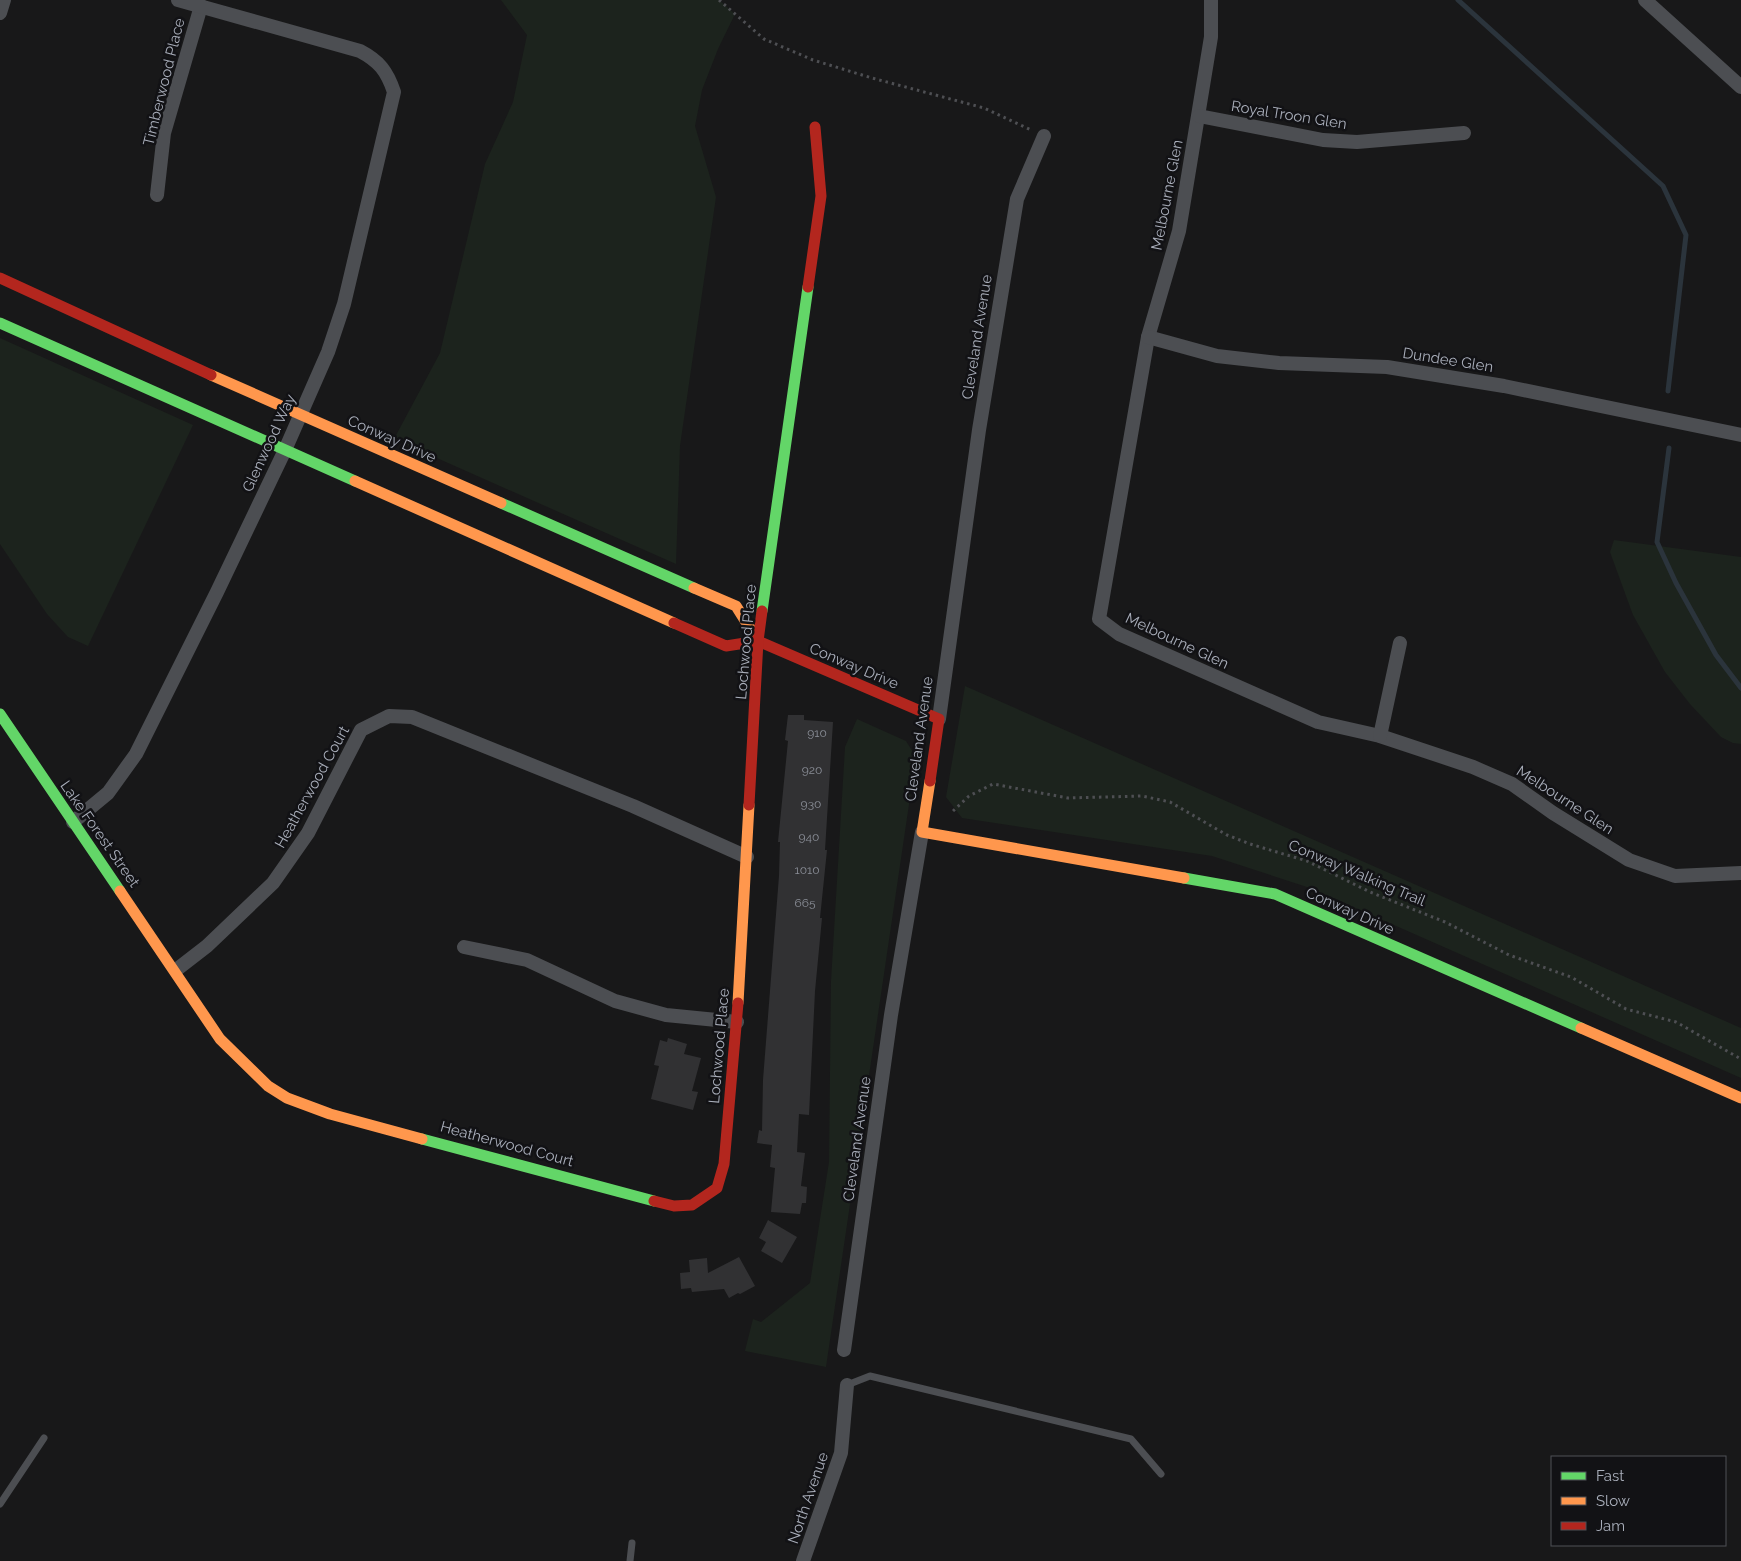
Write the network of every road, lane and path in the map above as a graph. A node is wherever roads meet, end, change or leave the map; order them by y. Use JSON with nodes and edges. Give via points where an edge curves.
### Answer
{"nodes":[{"id":1,"x":4,"y":0,"type":"edge"},
{"id":2,"x":178,"y":0,"type":"edge"},
{"id":3,"x":720,"y":0,"type":"edge"},
{"id":4,"x":1211,"y":0,"type":"edge"},
{"id":5,"x":1645,"y":0,"type":"edge"},
{"id":6,"x":201,"y":6,"type":"junction"},
{"id":7,"x":0,"y":12,"type":"edge"},
{"id":8,"x":1741,"y":87,"type":"edge"},
{"id":9,"x":1199,"y":116,"type":"junction"},
{"id":10,"x":815,"y":127,"type":"dead end"},
{"id":11,"x":1464,"y":133,"type":"dead end"},
{"id":12,"x":1044,"y":136,"type":"joint"},
{"id":13,"x":157,"y":196,"type":"dead end"},
{"id":14,"x":0,"y":278,"type":"edge"},
{"id":15,"x":0,"y":322,"type":"edge"},
{"id":16,"x":1148,"y":337,"type":"junction"},
{"id":17,"x":300,"y":415,"type":"junction"},
{"id":18,"x":1741,"y":434,"type":"edge"},
{"id":19,"x":285,"y":450,"type":"junction"},
{"id":20,"x":758,"y":641,"type":"junction"},
{"id":21,"x":1400,"y":643,"type":"dead end"},
{"id":22,"x":0,"y":714,"type":"edge"},
{"id":23,"x":939,"y":719,"type":"junction"},
{"id":24,"x":1380,"y":736,"type":"junction"},
{"id":25,"x":953,"y":811,"type":"dead end"},
{"id":26,"x":73,"y":822,"type":"junction"},
{"id":27,"x":922,"y":832,"type":"junction"},
{"id":28,"x":747,"y":857,"type":"junction"},
{"id":29,"x":1741,"y":873,"type":"edge"},
{"id":30,"x":464,"y":947,"type":"dead end"},
{"id":31,"x":176,"y":970,"type":"junction"},
{"id":32,"x":737,"y":1022,"type":"junction"},
{"id":33,"x":1741,"y":1059,"type":"edge"},
{"id":34,"x":1741,"y":1098,"type":"edge"},
{"id":35,"x":724,"y":1164,"type":"joint"},
{"id":36,"x":844,"y":1350,"type":"dead end"},
{"id":37,"x":847,"y":1385,"type":"joint"},
{"id":38,"x":44,"y":1438,"type":"dead end"},
{"id":39,"x":1161,"y":1474,"type":"dead end"},
{"id":40,"x":0,"y":1504,"type":"edge"},
{"id":41,"x":632,"y":1543,"type":"dead end"},
{"id":42,"x":630,"y":1561,"type":"edge"},
{"id":43,"x":803,"y":1561,"type":"edge"}],
"edges":[{"from":1,"to":7,"type":"street"},
{"from":2,"to":6,"type":"street","name":"Glenwood Way"},
{"from":3,"to":12,"type":"path","via":[[764,39],[813,60],[984,108]]},
{"from":4,"to":9,"type":"street","name":"Melbourne Glen","via":[[1211,37]]},
{"from":5,"to":8,"type":"street"},
{"from":6,"to":13,"type":"street","name":"Timberwood Place","via":[[164,133]]},
{"from":6,"to":17,"type":"street","name":"Glenwood Way","via":[[360,51],[376,60],[388,74],[394,92],[344,304],[328,352]]},
{"from":9,"to":11,"type":"street","name":"Royal Troon Glen","via":[[1322,140],[1358,142]]},
{"from":9,"to":16,"type":"street","name":"Melbourne Glen","via":[[1179,231]]},
{"from":10,"to":20,"type":"street","name":"Lochwood Place","via":[[821,196]]},
{"from":12,"to":23,"type":"street","name":"Cleveland Avenue","via":[[1016,199],[980,421]]},
{"from":14,"to":17,"type":"street","name":"Conway Drive"},
{"from":15,"to":19,"type":"street"},
{"from":16,"to":18,"type":"street","name":"Dundee Glen","via":[[1217,356],[1387,367],[1504,386]]},
{"from":16,"to":24,"type":"street","name":"Melbourne Glen","via":[[1099,619],[1118,634],[1318,722]]},
{"from":17,"to":19,"type":"street","name":"Glenwood Way"},
{"from":17,"to":20,"type":"street","name":"Conway Drive","via":[[736,606]]},
{"from":19,"to":20,"type":"street","via":[[726,646]]},
{"from":19,"to":26,"type":"street","name":"Glenwood Way","via":[[136,754],[108,793]]},
{"from":20,"to":23,"type":"street","name":"Conway Drive"},
{"from":20,"to":28,"type":"street","name":"Lochwood Place"},
{"from":21,"to":24,"type":"street"},
{"from":22,"to":26,"type":"street","name":"Lake Forest Street"},
{"from":23,"to":27,"type":"street","name":"Cleveland Avenue"},
{"from":24,"to":29,"type":"street","name":"Melbourne Glen","via":[[1473,767],[1512,784],[1552,813],[1629,860],[1675,876]]},
{"from":25,"to":33,"type":"path","name":"Conway Walking Trail","via":[[969,796],[993,784],[1068,798],[1142,796],[1170,802],[1228,835],[1307,861],[1370,892],[1445,922],[1508,954],[1571,977],[1626,1009],[1676,1022]]},
{"from":26,"to":31,"type":"street","name":"Lake Forest Street"},
{"from":27,"to":34,"type":"street","name":"Conway Drive","via":[[1275,894]]},
{"from":27,"to":36,"type":"street","name":"Cleveland Avenue","via":[[891,1016]]},
{"from":28,"to":31,"type":"street","name":"Heatherwood Court","via":[[633,806],[412,717],[389,716],[361,730],[308,833],[273,883],[207,946]]},
{"from":28,"to":32,"type":"street","name":"Lochwood Place"},
{"from":30,"to":32,"type":"street","via":[[527,960],[616,1001],[666,1015]]},
{"from":31,"to":35,"type":"street","name":"Heatherwood Court","via":[[220,1038],[268,1086],[287,1098],[330,1114],[674,1206],[692,1205],[717,1188]]},
{"from":32,"to":35,"type":"street","name":"Lochwood Place"},
{"from":37,"to":39,"type":"lane","via":[[870,1376],[1131,1439]]},
{"from":37,"to":43,"type":"street","name":"North Avenue","via":[[842,1453]]},
{"from":38,"to":40,"type":"lane"},
{"from":41,"to":42,"type":"lane"}]}
